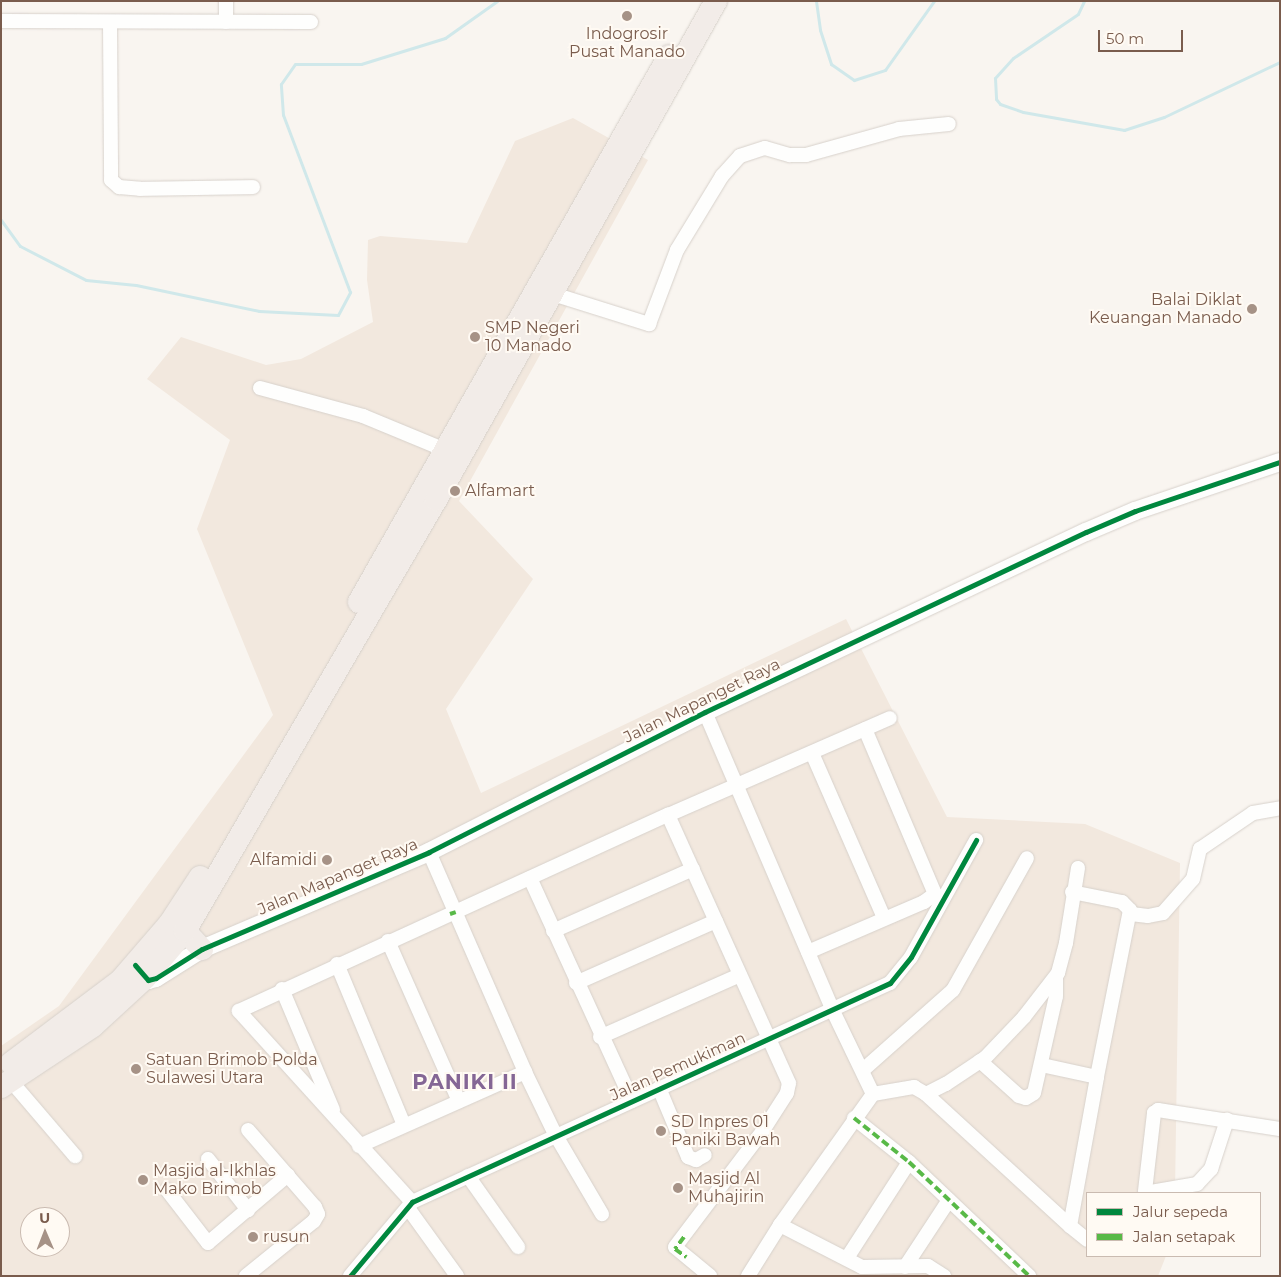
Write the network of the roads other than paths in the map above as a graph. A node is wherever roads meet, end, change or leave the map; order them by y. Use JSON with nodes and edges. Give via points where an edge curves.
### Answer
{"nodes":[{"id":1,"x":226,"y":1,"type":"edge"},
{"id":2,"x":701,"y":1,"type":"edge"},
{"id":3,"x":716,"y":1,"type":"edge"},
{"id":4,"x":1,"y":20,"type":"edge"},
{"id":5,"x":110,"y":22,"type":"junction"},
{"id":6,"x":226,"y":22,"type":"junction"},
{"id":7,"x":311,"y":22,"type":"dead end"},
{"id":8,"x":654,"y":97,"type":"junction"},
{"id":9,"x":949,"y":124,"type":"dead end"},
{"id":10,"x":253,"y":187,"type":"dead end"},
{"id":11,"x":553,"y":294,"type":"junction"},
{"id":12,"x":260,"y":388,"type":"dead end"},
{"id":13,"x":445,"y":450,"type":"junction"},
{"id":14,"x":1280,"y":462,"type":"edge"},
{"id":15,"x":705,"y":712,"type":"junction"},
{"id":16,"x":890,"y":718,"type":"dead end"},
{"id":17,"x":866,"y":729,"type":"junction"},
{"id":18,"x":812,"y":753,"type":"junction"},
{"id":19,"x":736,"y":786,"type":"junction"},
{"id":20,"x":1280,"y":808,"type":"edge"},
{"id":21,"x":668,"y":815,"type":"junction"},
{"id":22,"x":976,"y":840,"type":"dead end"},
{"id":23,"x":429,"y":852,"type":"junction"},
{"id":24,"x":1027,"y":858,"type":"dead end"},
{"id":25,"x":1078,"y":868,"type":"dead end"},
{"id":26,"x":693,"y":869,"type":"junction"},
{"id":27,"x":530,"y":878,"type":"junction"},
{"id":28,"x":1072,"y":892,"type":"junction"},
{"id":29,"x":456,"y":912,"type":"junction"},
{"id":30,"x":1131,"y":914,"type":"junction"},
{"id":31,"x":884,"y":918,"type":"junction"},
{"id":32,"x":716,"y":921,"type":"junction"},
{"id":33,"x":185,"y":931,"type":"junction"},
{"id":34,"x":553,"y":931,"type":"junction"},
{"id":35,"x":388,"y":941,"type":"junction"},
{"id":36,"x":202,"y":949,"type":"junction"},
{"id":37,"x":808,"y":952,"type":"junction"},
{"id":38,"x":337,"y":964,"type":"junction"},
{"id":39,"x":140,"y":972,"type":"junction"},
{"id":40,"x":740,"y":975,"type":"junction"},
{"id":41,"x":1056,"y":977,"type":"junction"},
{"id":42,"x":576,"y":983,"type":"junction"},
{"id":43,"x":282,"y":989,"type":"junction"},
{"id":44,"x":834,"y":1011,"type":"junction"},
{"id":45,"x":600,"y":1037,"type":"junction"},
{"id":46,"x":768,"y":1040,"type":"junction"},
{"id":47,"x":980,"y":1061,"type":"junction"},
{"id":48,"x":1042,"y":1065,"type":"junction"},
{"id":49,"x":863,"y":1070,"type":"junction"},
{"id":50,"x":525,"y":1072,"type":"junction"},
{"id":51,"x":1097,"y":1077,"type":"junction"},
{"id":52,"x":4,"y":1079,"type":"edge"},
{"id":53,"x":658,"y":1088,"type":"junction"},
{"id":54,"x":873,"y":1094,"type":"junction"},
{"id":55,"x":926,"y":1094,"type":"junction"},
{"id":56,"x":459,"y":1101,"type":"junction"},
{"id":57,"x":632,"y":1101,"type":"junction"},
{"id":58,"x":336,"y":1118,"type":"junction"},
{"id":59,"x":854,"y":1118,"type":"junction"},
{"id":60,"x":1227,"y":1120,"type":"junction"},
{"id":61,"x":404,"y":1125,"type":"junction"},
{"id":62,"x":1280,"y":1129,"type":"edge"},
{"id":63,"x":248,"y":1130,"type":"dead end"},
{"id":64,"x":555,"y":1134,"type":"junction"},
{"id":65,"x":359,"y":1146,"type":"junction"},
{"id":66,"x":705,"y":1155,"type":"dead end"},
{"id":67,"x":75,"y":1156,"type":"dead end"},
{"id":68,"x":208,"y":1159,"type":"dead end"},
{"id":69,"x":909,"y":1162,"type":"junction"},
{"id":70,"x":288,"y":1175,"type":"junction"},
{"id":71,"x":468,"y":1176,"type":"junction"},
{"id":72,"x":167,"y":1190,"type":"dead end"},
{"id":73,"x":1145,"y":1192,"type":"edge"},
{"id":74,"x":949,"y":1200,"type":"junction"},
{"id":75,"x":410,"y":1205,"type":"junction"},
{"id":76,"x":248,"y":1210,"type":"junction"},
{"id":77,"x":602,"y":1214,"type":"dead end"},
{"id":78,"x":780,"y":1225,"type":"junction"},
{"id":79,"x":1070,"y":1226,"type":"junction"},
{"id":80,"x":1086,"y":1239,"type":"edge"},
{"id":81,"x":518,"y":1248,"type":"dead end"},
{"id":82,"x":847,"y":1258,"type":"junction"},
{"id":83,"x":905,"y":1267,"type":"junction"},
{"id":84,"x":706,"y":1274,"type":"edge"},
{"id":85,"x":246,"y":1276,"type":"edge"},
{"id":86,"x":350,"y":1276,"type":"edge"},
{"id":87,"x":457,"y":1276,"type":"edge"},
{"id":88,"x":748,"y":1276,"type":"edge"},
{"id":89,"x":944,"y":1276,"type":"edge"},
{"id":90,"x":1029,"y":1276,"type":"edge"}],
"edges":[{"from":1,"to":6,"type":"street"},
{"from":2,"to":8,"type":"highway"},
{"from":3,"to":8,"type":"highway"},
{"from":4,"to":5,"type":"street"},
{"from":5,"to":6,"type":"street"},
{"from":5,"to":10,"type":"street","via":[[111,180],[119,187],[140,189]]},
{"from":6,"to":7,"type":"street"},
{"from":8,"to":11,"type":"highway"},
{"from":8,"to":13,"type":"highway"},
{"from":9,"to":11,"type":"street","via":[[899,129],[806,155],[790,155],[765,148],[740,156],[722,176],[677,250],[649,324]]},
{"from":11,"to":33,"type":"highway"},
{"from":12,"to":13,"type":"street","via":[[364,416]]},
{"from":13,"to":39,"type":"highway","via":[[191,892]]},
{"from":14,"to":15,"type":"street","name":"Jalan Mapanget Raya","via":[[1135,511],[1086,532]]},
{"from":15,"to":19,"type":"street"},
{"from":15,"to":23,"type":"street","name":"Jalan Mapanget Raya"},
{"from":16,"to":17,"type":"street"},
{"from":17,"to":18,"type":"street"},
{"from":17,"to":31,"type":"street","via":[[935,890],[934,896],[924,902]]},
{"from":18,"to":19,"type":"street"},
{"from":18,"to":31,"type":"street"},
{"from":19,"to":21,"type":"street"},
{"from":19,"to":37,"type":"street"},
{"from":20,"to":30,"type":"street","via":[[1253,812],[1206,843],[1197,855],[1193,879],[1163,913],[1148,916]]},
{"from":21,"to":26,"type":"street","name":"Jalan Pemukiman"},
{"from":21,"to":27,"type":"street"},
{"from":22,"to":44,"type":"street","name":"Jalan Pemukiman","via":[[901,972],[890,983]]},
{"from":23,"to":29,"type":"street"},
{"from":23,"to":36,"type":"street","name":"Jalan Mapanget Raya"},
{"from":24,"to":49,"type":"street","via":[[953,990]]},
{"from":25,"to":28,"type":"street"},
{"from":26,"to":32,"type":"street","name":"Jalan Pemukiman"},
{"from":26,"to":34,"type":"street"},
{"from":27,"to":29,"type":"street"},
{"from":27,"to":34,"type":"street"},
{"from":28,"to":30,"type":"street","via":[[1126,904]]},
{"from":28,"to":41,"type":"street","via":[[1066,943]]},
{"from":29,"to":35,"type":"street"},
{"from":29,"to":50,"type":"street"},
{"from":30,"to":51,"type":"street"},
{"from":31,"to":37,"type":"street"},
{"from":32,"to":40,"type":"street","name":"Jalan Pemukiman"},
{"from":32,"to":42,"type":"street"},
{"from":33,"to":36,"type":"highway"},
{"from":33,"to":39,"type":"highway"},
{"from":34,"to":42,"type":"street"},
{"from":35,"to":38,"type":"street"},
{"from":35,"to":56,"type":"street"},
{"from":36,"to":39,"type":"street","name":"Jalan Mapanget Raya","via":[[156,978]]},
{"from":37,"to":44,"type":"street"},
{"from":38,"to":43,"type":"street"},
{"from":38,"to":61,"type":"street"},
{"from":39,"to":52,"type":"highway","via":[[93,1026]]},
{"from":40,"to":45,"type":"street"},
{"from":40,"to":46,"type":"street","name":"Jalan Pemukiman"},
{"from":41,"to":47,"type":"street","via":[[1024,1017]]},
{"from":41,"to":48,"type":"street","via":[[1056,996]]},
{"from":42,"to":45,"type":"street"},
{"from":43,"to":58,"type":"street"},
{"from":43,"to":58,"type":"street","via":[[240,1009],[238,1013]]},
{"from":44,"to":46,"type":"street","name":"Jalan Pemukiman"},
{"from":44,"to":49,"type":"street"},
{"from":45,"to":57,"type":"street"},
{"from":46,"to":53,"type":"street","name":"Jalan Pemukiman"},
{"from":46,"to":84,"type":"street","name":"Jalan Pemukiman","via":[[788,1077],[787,1093],[716,1196],[675,1247]]},
{"from":47,"to":48,"type":"street","via":[[1023,1098],[1034,1093]]},
{"from":47,"to":55,"type":"street"},
{"from":48,"to":51,"type":"street"},
{"from":49,"to":54,"type":"street"},
{"from":50,"to":56,"type":"street"},
{"from":50,"to":64,"type":"street"},
{"from":51,"to":79,"type":"street"},
{"from":52,"to":67,"type":"street"},
{"from":53,"to":57,"type":"street","name":"Jalan Pemukiman"},
{"from":53,"to":66,"type":"street","via":[[688,1157],[696,1160]]},
{"from":54,"to":55,"type":"street","via":[[883,1095],[910,1087]]},
{"from":54,"to":59,"type":"street"},
{"from":55,"to":79,"type":"street"},
{"from":56,"to":61,"type":"street"},
{"from":57,"to":64,"type":"street","name":"Jalan Pemukiman"},
{"from":58,"to":65,"type":"street"},
{"from":59,"to":69,"type":"street"},
{"from":59,"to":78,"type":"street"},
{"from":60,"to":62,"type":"street"},
{"from":60,"to":73,"type":"street","via":[[1211,1169],[1197,1184]]},
{"from":60,"to":73,"type":"street","via":[[1163,1110],[1154,1113]]},
{"from":61,"to":65,"type":"street"},
{"from":63,"to":70,"type":"street"},
{"from":64,"to":71,"type":"street","name":"Jalan Pemukiman"},
{"from":64,"to":77,"type":"street"},
{"from":65,"to":75,"type":"street"},
{"from":68,"to":76,"type":"street"},
{"from":69,"to":74,"type":"street"},
{"from":69,"to":82,"type":"street"},
{"from":70,"to":76,"type":"street"},
{"from":70,"to":85,"type":"street","via":[[318,1214],[314,1221]]},
{"from":71,"to":75,"type":"street","name":"Jalan Pemukiman"},
{"from":71,"to":81,"type":"street"},
{"from":72,"to":76,"type":"street","via":[[208,1243]]},
{"from":74,"to":83,"type":"street"},
{"from":74,"to":90,"type":"street"},
{"from":75,"to":86,"type":"street","name":"Jalan Pemukiman"},
{"from":75,"to":87,"type":"street"},
{"from":78,"to":82,"type":"street"},
{"from":78,"to":88,"type":"street"},
{"from":79,"to":80,"type":"street"},
{"from":82,"to":83,"type":"street","via":[[870,1268]]},
{"from":83,"to":89,"type":"street","via":[[928,1266]]}]}
